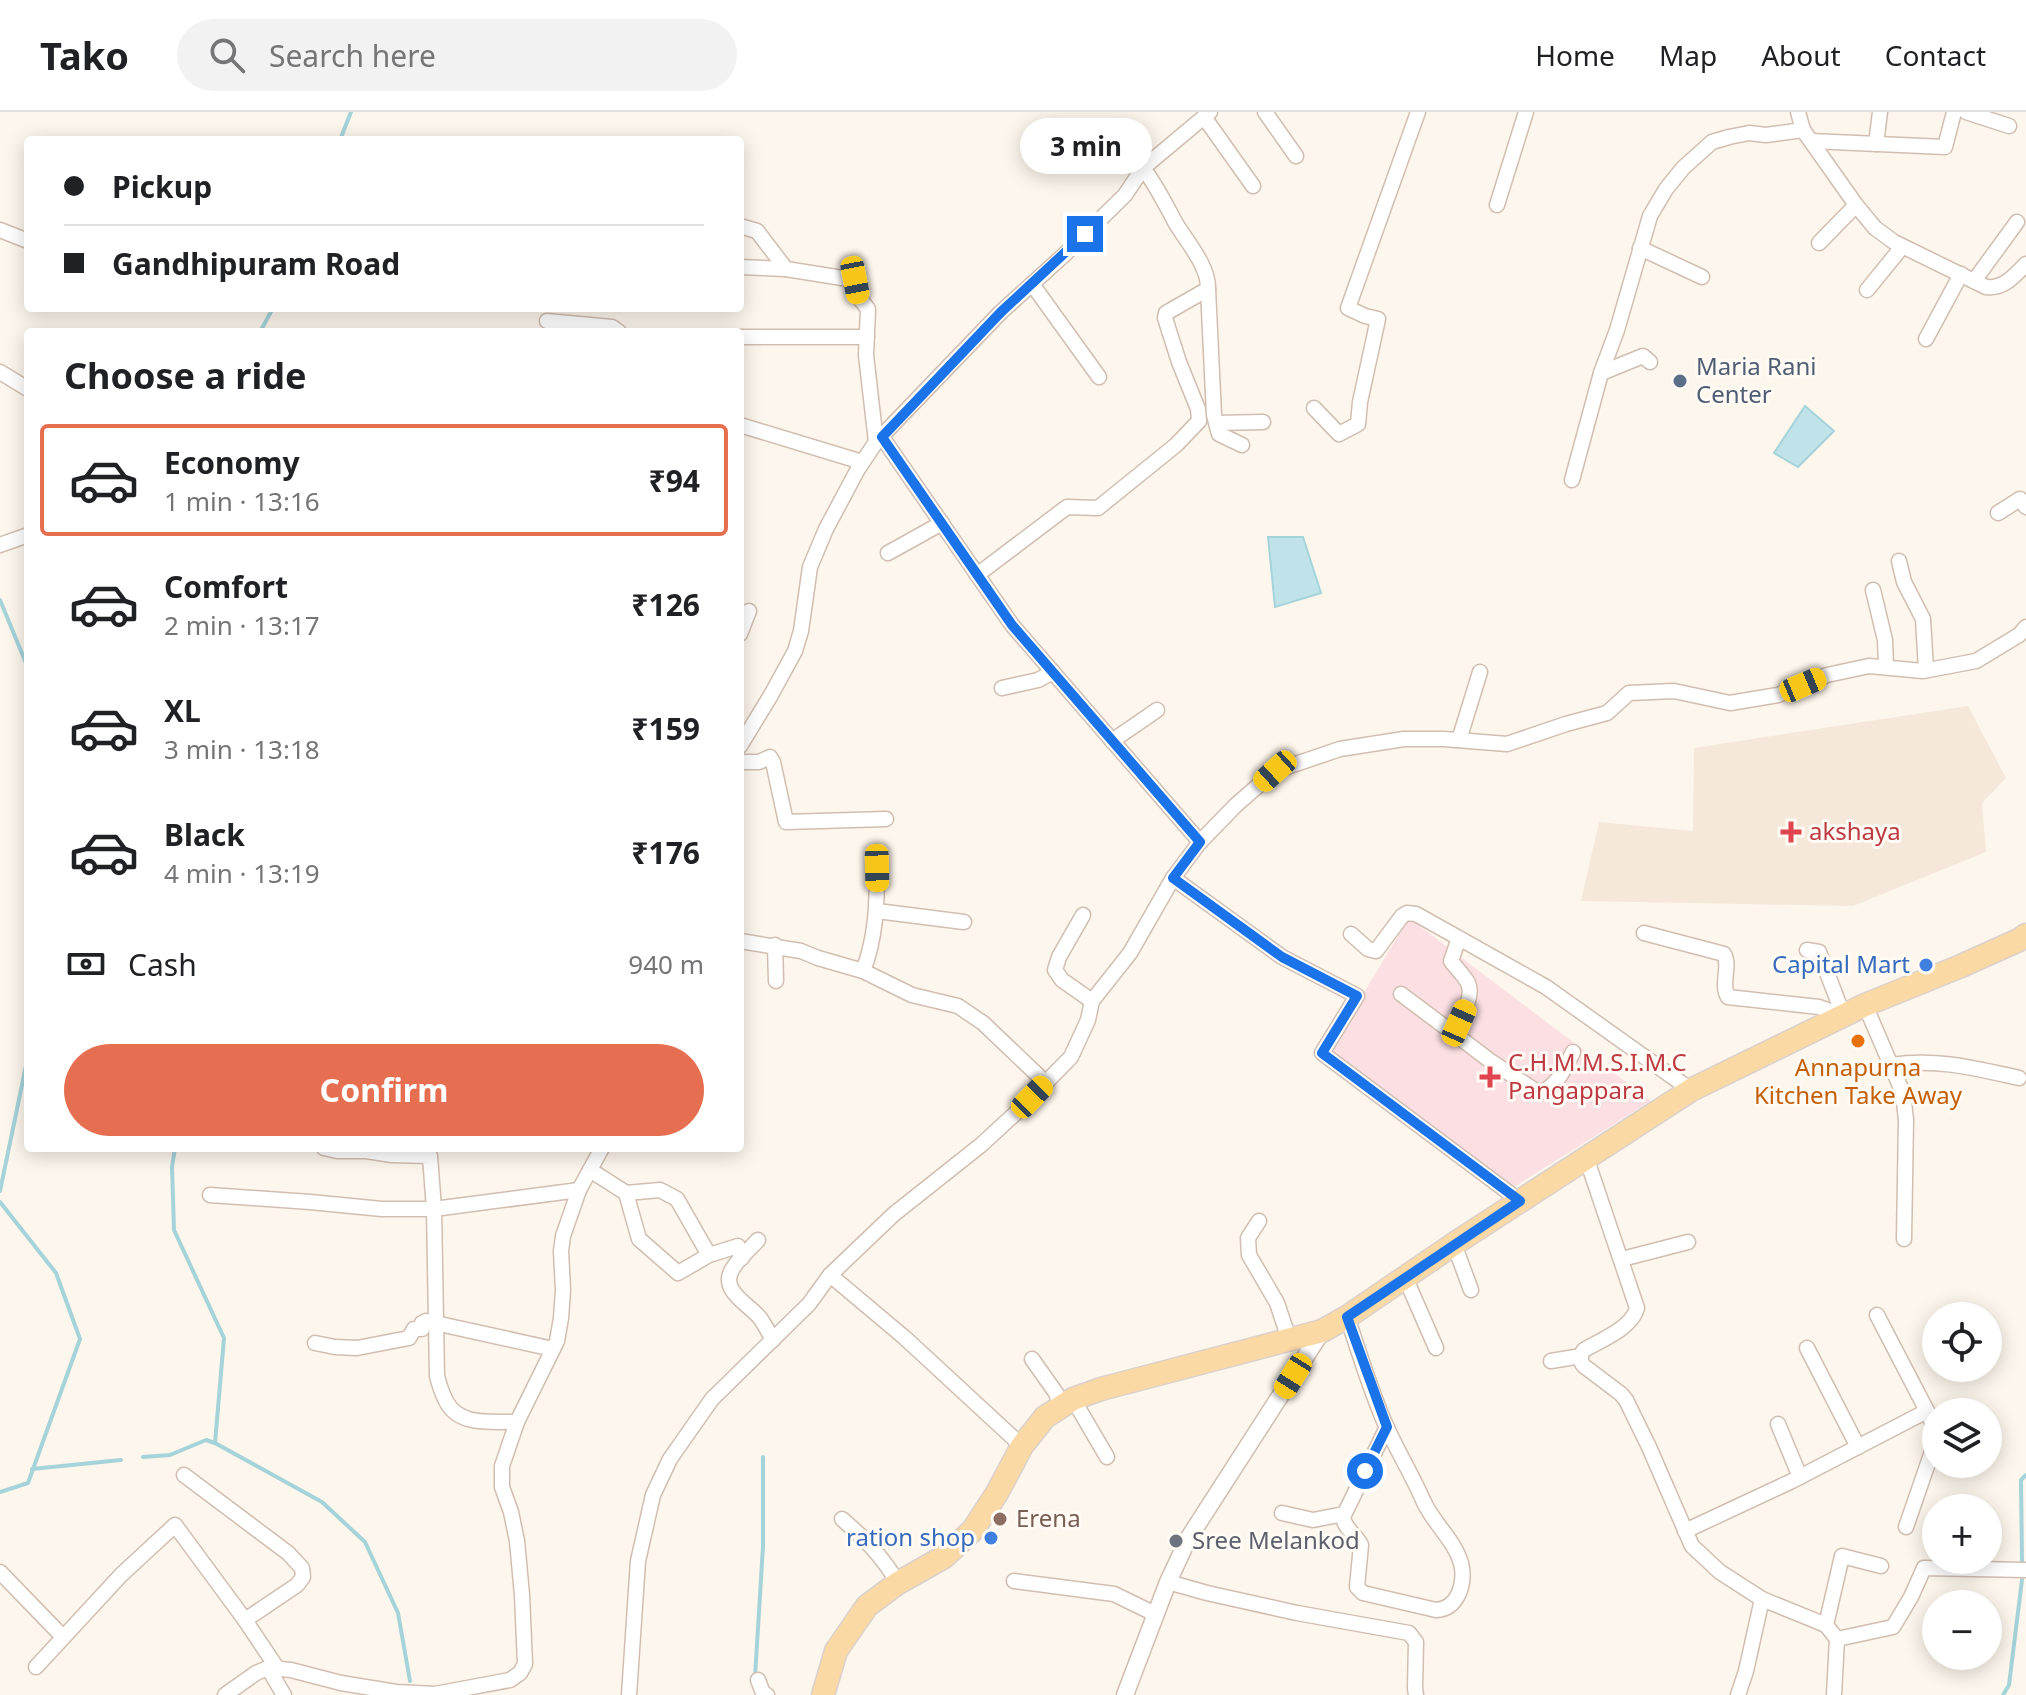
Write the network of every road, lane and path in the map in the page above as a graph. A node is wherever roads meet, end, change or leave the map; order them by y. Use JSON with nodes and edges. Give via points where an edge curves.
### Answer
{"nodes":[{"id":1,"x":1265,"y":112,"type":"edge"},
{"id":2,"x":1418,"y":112,"type":"edge"},
{"id":3,"x":1526,"y":112,"type":"edge"},
{"id":4,"x":1798,"y":112,"type":"edge"},
{"id":5,"x":1880,"y":112,"type":"edge"},
{"id":6,"x":1954,"y":112,"type":"edge"},
{"id":7,"x":1966,"y":112,"type":"edge"},
{"id":8,"x":1207,"y":114,"type":"edge"},
{"id":9,"x":2009,"y":126,"type":"dead end"},
{"id":10,"x":1807,"y":136,"type":"junction"},
{"id":11,"x":1876,"y":144,"type":"junction"},
{"id":12,"x":1296,"y":156,"type":"dead end"},
{"id":13,"x":1143,"y":168,"type":"junction"},
{"id":14,"x":1253,"y":186,"type":"dead end"},
{"id":15,"x":1497,"y":205,"type":"dead end"},
{"id":16,"x":1856,"y":205,"type":"junction"},
{"id":17,"x":2017,"y":222,"type":"dead end"},
{"id":18,"x":744,"y":227,"type":"edge"},
{"id":19,"x":0,"y":230,"type":"edge"},
{"id":20,"x":24,"y":239,"type":"edge"},
{"id":21,"x":1819,"y":243,"type":"dead end"},
{"id":22,"x":1902,"y":247,"type":"junction"},
{"id":23,"x":1640,"y":248,"type":"junction"},
{"id":24,"x":2026,"y":264,"type":"edge"},
{"id":25,"x":744,"y":267,"type":"edge"},
{"id":26,"x":786,"y":269,"type":"junction"},
{"id":27,"x":1702,"y":277,"type":"dead end"},
{"id":28,"x":1967,"y":278,"type":"junction"},
{"id":29,"x":1032,"y":284,"type":"junction"},
{"id":30,"x":1208,"y":289,"type":"junction"},
{"id":31,"x":1867,"y":290,"type":"dead end"},
{"id":32,"x":547,"y":321,"type":"dead end"},
{"id":33,"x":613,"y":328,"type":"edge"},
{"id":34,"x":744,"y":337,"type":"edge"},
{"id":35,"x":867,"y":337,"type":"junction"},
{"id":36,"x":1926,"y":339,"type":"dead end"},
{"id":37,"x":1650,"y":362,"type":"dead end"},
{"id":38,"x":0,"y":372,"type":"edge"},
{"id":39,"x":1601,"y":373,"type":"junction"},
{"id":40,"x":1099,"y":377,"type":"dead end"},
{"id":41,"x":24,"y":387,"type":"edge"},
{"id":42,"x":1314,"y":408,"type":"dead end"},
{"id":43,"x":1198,"y":414,"type":"junction"},
{"id":44,"x":1215,"y":418,"type":"junction"},
{"id":45,"x":1263,"y":422,"type":"dead end"},
{"id":46,"x":744,"y":426,"type":"edge"},
{"id":47,"x":879,"y":440,"type":"junction"},
{"id":48,"x":1242,"y":445,"type":"dead end"},
{"id":49,"x":862,"y":462,"type":"junction"},
{"id":50,"x":1572,"y":480,"type":"dead end"},
{"id":51,"x":2026,"y":507,"type":"edge"},
{"id":52,"x":1998,"y":513,"type":"dead end"},
{"id":53,"x":942,"y":523,"type":"junction"},
{"id":54,"x":24,"y":536,"type":"edge"},
{"id":55,"x":0,"y":545,"type":"edge"},
{"id":56,"x":888,"y":553,"type":"dead end"},
{"id":57,"x":1899,"y":561,"type":"dead end"},
{"id":58,"x":977,"y":575,"type":"junction"},
{"id":59,"x":1873,"y":590,"type":"dead end"},
{"id":60,"x":749,"y":611,"type":"dead end"},
{"id":61,"x":744,"y":624,"type":"edge"},
{"id":62,"x":2026,"y":627,"type":"edge"},
{"id":63,"x":1886,"y":667,"type":"junction"},
{"id":64,"x":1926,"y":670,"type":"junction"},
{"id":65,"x":1053,"y":672,"type":"junction"},
{"id":66,"x":1480,"y":672,"type":"dead end"},
{"id":67,"x":1002,"y":688,"type":"dead end"},
{"id":68,"x":1157,"y":710,"type":"dead end"},
{"id":69,"x":744,"y":739,"type":"edge"},
{"id":70,"x":1459,"y":740,"type":"junction"},
{"id":71,"x":1112,"y":741,"type":"junction"},
{"id":72,"x":744,"y":762,"type":"edge"},
{"id":73,"x":886,"y":819,"type":"dead end"},
{"id":74,"x":1200,"y":842,"type":"junction"},
{"id":75,"x":877,"y":868,"type":"dead end"},
{"id":76,"x":1173,"y":878,"type":"junction"},
{"id":77,"x":877,"y":911,"type":"junction"},
{"id":78,"x":1083,"y":915,"type":"dead end"},
{"id":79,"x":964,"y":922,"type":"dead end"},
{"id":80,"x":1644,"y":933,"type":"dead end"},
{"id":81,"x":1351,"y":934,"type":"dead end"},
{"id":82,"x":2026,"y":935,"type":"edge"},
{"id":83,"x":1459,"y":938,"type":"junction"},
{"id":84,"x":744,"y":941,"type":"edge"},
{"id":85,"x":775,"y":945,"type":"junction"},
{"id":86,"x":1807,"y":950,"type":"dead end"},
{"id":87,"x":863,"y":971,"type":"junction"},
{"id":88,"x":776,"y":981,"type":"dead end"},
{"id":89,"x":1401,"y":994,"type":"dead end"},
{"id":90,"x":1092,"y":1001,"type":"junction"},
{"id":91,"x":1865,"y":1005,"type":"junction"},
{"id":92,"x":1844,"y":1017,"type":"junction"},
{"id":93,"x":1447,"y":1028,"type":"junction"},
{"id":94,"x":1573,"y":1052,"type":"dead end"},
{"id":95,"x":1891,"y":1065,"type":"junction"},
{"id":96,"x":2019,"y":1078,"type":"dead end"},
{"id":97,"x":1046,"y":1083,"type":"junction"},
{"id":98,"x":1691,"y":1090,"type":"junction"},
{"id":99,"x":372,"y":1152,"type":"edge"},
{"id":100,"x":600,"y":1152,"type":"edge"},
{"id":101,"x":1586,"y":1157,"type":"junction"},
{"id":102,"x":590,"y":1170,"type":"junction"},
{"id":103,"x":579,"y":1190,"type":"junction"},
{"id":104,"x":626,"y":1193,"type":"junction"},
{"id":105,"x":210,"y":1195,"type":"dead end"},
{"id":106,"x":1520,"y":1201,"type":"junction"},
{"id":107,"x":434,"y":1209,"type":"junction"},
{"id":108,"x":1259,"y":1221,"type":"dead end"},
{"id":109,"x":1904,"y":1239,"type":"dead end"},
{"id":110,"x":758,"y":1240,"type":"dead end"},
{"id":111,"x":1688,"y":1242,"type":"dead end"},
{"id":112,"x":1454,"y":1244,"type":"junction"},
{"id":113,"x":709,"y":1255,"type":"junction"},
{"id":114,"x":742,"y":1258,"type":"junction"},
{"id":115,"x":1622,"y":1259,"type":"junction"},
{"id":116,"x":830,"y":1275,"type":"junction"},
{"id":117,"x":1405,"y":1277,"type":"junction"},
{"id":118,"x":1471,"y":1290,"type":"dead end"},
{"id":119,"x":1877,"y":1315,"type":"dead end"},
{"id":120,"x":1347,"y":1317,"type":"junction"},
{"id":121,"x":435,"y":1324,"type":"junction"},
{"id":122,"x":1322,"y":1331,"type":"junction"},
{"id":123,"x":1289,"y":1339,"type":"junction"},
{"id":124,"x":773,"y":1340,"type":"junction"},
{"id":125,"x":315,"y":1343,"type":"dead end"},
{"id":126,"x":1436,"y":1348,"type":"dead end"},
{"id":127,"x":1807,"y":1348,"type":"dead end"},
{"id":128,"x":553,"y":1349,"type":"junction"},
{"id":129,"x":1581,"y":1356,"type":"junction"},
{"id":130,"x":1032,"y":1359,"type":"dead end"},
{"id":131,"x":1551,"y":1361,"type":"dead end"},
{"id":132,"x":1922,"y":1401,"type":"edge"},
{"id":133,"x":1067,"y":1403,"type":"junction"},
{"id":134,"x":1922,"y":1414,"type":"edge"},
{"id":135,"x":517,"y":1422,"type":"junction"},
{"id":136,"x":1778,"y":1424,"type":"dead end"},
{"id":137,"x":1387,"y":1427,"type":"junction"},
{"id":138,"x":1022,"y":1446,"type":"junction"},
{"id":139,"x":1858,"y":1447,"type":"junction"},
{"id":140,"x":1107,"y":1457,"type":"dead end"},
{"id":141,"x":184,"y":1475,"type":"dead end"},
{"id":142,"x":1800,"y":1477,"type":"junction"},
{"id":143,"x":1923,"y":1478,"type":"edge"},
{"id":144,"x":1282,"y":1513,"type":"dead end"},
{"id":145,"x":1344,"y":1514,"type":"junction"},
{"id":146,"x":842,"y":1519,"type":"dead end"},
{"id":147,"x":1906,"y":1527,"type":"dead end"},
{"id":148,"x":1685,"y":1531,"type":"junction"},
{"id":149,"x":1881,"y":1566,"type":"dead end"},
{"id":150,"x":2026,"y":1570,"type":"edge"},
{"id":151,"x":0,"y":1572,"type":"edge"},
{"id":152,"x":1014,"y":1581,"type":"dead end"},
{"id":153,"x":1168,"y":1582,"type":"junction"},
{"id":154,"x":898,"y":1583,"type":"junction"},
{"id":155,"x":1762,"y":1599,"type":"junction"},
{"id":156,"x":1155,"y":1614,"type":"junction"},
{"id":157,"x":245,"y":1620,"type":"junction"},
{"id":158,"x":1826,"y":1625,"type":"junction"},
{"id":159,"x":63,"y":1637,"type":"junction"},
{"id":160,"x":1837,"y":1639,"type":"junction"},
{"id":161,"x":36,"y":1667,"type":"dead end"},
{"id":162,"x":272,"y":1668,"type":"junction"},
{"id":163,"x":758,"y":1680,"type":"dead end"},
{"id":164,"x":511,"y":1687,"type":"edge"},
{"id":165,"x":225,"y":1695,"type":"edge"},
{"id":166,"x":284,"y":1695,"type":"edge"},
{"id":167,"x":629,"y":1695,"type":"edge"},
{"id":168,"x":767,"y":1695,"type":"edge"},
{"id":169,"x":823,"y":1695,"type":"edge"},
{"id":170,"x":1125,"y":1695,"type":"edge"},
{"id":171,"x":1416,"y":1695,"type":"edge"},
{"id":172,"x":1738,"y":1695,"type":"edge"},
{"id":173,"x":1834,"y":1695,"type":"edge"}],
"edges":[{"from":1,"to":12,"type":"street"},
{"from":2,"to":42,"type":"street","via":[[1348,308],[1378,319],[1358,424],[1339,434]]},
{"from":3,"to":15,"type":"street"},
{"from":4,"to":10,"type":"street"},
{"from":5,"to":11,"type":"street"},
{"from":6,"to":11,"type":"street","via":[[1945,147]]},
{"from":7,"to":9,"type":"street"},
{"from":8,"to":13,"type":"street"},
{"from":8,"to":14,"type":"street"},
{"from":10,"to":11,"type":"street"},
{"from":10,"to":16,"type":"street"},
{"from":10,"to":23,"type":"street","via":[[1749,133],[1712,142],[1666,189]]},
{"from":13,"to":29,"type":"street","via":[[1125,195]]},
{"from":13,"to":30,"type":"street","via":[[1206,272]]},
{"from":16,"to":21,"type":"street"},
{"from":16,"to":22,"type":"street","via":[[1875,228]]},
{"from":17,"to":28,"type":"street"},
{"from":18,"to":26,"type":"street","via":[[757,231]]},
{"from":19,"to":20,"type":"street"},
{"from":22,"to":28,"type":"street"},
{"from":22,"to":31,"type":"street"},
{"from":23,"to":27,"type":"street"},
{"from":23,"to":39,"type":"street"},
{"from":24,"to":28,"type":"street","via":[[2000,287]]},
{"from":25,"to":26,"type":"street"},
{"from":26,"to":35,"type":"street","via":[[855,280],[868,309]]},
{"from":28,"to":36,"type":"street"},
{"from":29,"to":40,"type":"street"},
{"from":29,"to":47,"type":"street"},
{"from":30,"to":43,"type":"street","via":[[1165,318]]},
{"from":30,"to":44,"type":"street"},
{"from":32,"to":33,"type":"street"},
{"from":34,"to":35,"type":"street"},
{"from":35,"to":47,"type":"street"},
{"from":37,"to":39,"type":"street","via":[[1643,356]]},
{"from":38,"to":41,"type":"street"},
{"from":39,"to":50,"type":"street"},
{"from":43,"to":44,"type":"street"},
{"from":43,"to":58,"type":"street","via":[[1199,421],[1176,445],[1115,497],[1098,508],[1067,507]]},
{"from":44,"to":45,"type":"street"},
{"from":44,"to":48,"type":"street","via":[[1219,434]]},
{"from":46,"to":49,"type":"street"},
{"from":47,"to":49,"type":"street"},
{"from":47,"to":53,"type":"street"},
{"from":49,"to":69,"type":"street","via":[[810,567],[795,651]]},
{"from":51,"to":52,"type":"street","via":[[2020,499]]},
{"from":53,"to":56,"type":"street"},
{"from":53,"to":58,"type":"street"},
{"from":54,"to":55,"type":"street"},
{"from":57,"to":64,"type":"street","via":[[1923,619]]},
{"from":58,"to":65,"type":"street"},
{"from":59,"to":63,"type":"street"},
{"from":60,"to":61,"type":"street"},
{"from":62,"to":64,"type":"street","via":[[1976,661]]},
{"from":63,"to":64,"type":"street"},
{"from":63,"to":70,"type":"street","via":[[1827,675],[1778,695],[1730,703],[1674,691],[1629,693],[1607,713],[1507,744]]},
{"from":65,"to":67,"type":"street"},
{"from":65,"to":71,"type":"street"},
{"from":66,"to":70,"type":"street"},
{"from":68,"to":71,"type":"street"},
{"from":70,"to":74,"type":"street","via":[[1404,739],[1340,749],[1275,771]]},
{"from":71,"to":74,"type":"street"},
{"from":72,"to":73,"type":"street","via":[[770,757],[786,822]]},
{"from":74,"to":76,"type":"street"},
{"from":75,"to":77,"type":"street"},
{"from":76,"to":90,"type":"street","via":[[1130,953]]},
{"from":76,"to":106,"type":"street","via":[[1282,957],[1357,996],[1322,1053]]},
{"from":77,"to":79,"type":"street"},
{"from":77,"to":87,"type":"street"},
{"from":78,"to":90,"type":"street","via":[[1055,970]]},
{"from":80,"to":92,"type":"street","via":[[1724,954],[1728,997],[1819,1007]]},
{"from":81,"to":83,"type":"street","via":[[1376,951],[1402,916],[1413,913]]},
{"from":82,"to":91,"type":"main road"},
{"from":83,"to":93,"type":"street","via":[[1451,961],[1470,990],[1459,1023]]},
{"from":83,"to":98,"type":"street","via":[[1546,987]]},
{"from":84,"to":85,"type":"street"},
{"from":85,"to":87,"type":"street"},
{"from":85,"to":88,"type":"street"},
{"from":86,"to":92,"type":"street","via":[[1819,952]]},
{"from":87,"to":97,"type":"street","via":[[912,995],[958,1006]]},
{"from":89,"to":93,"type":"street"},
{"from":90,"to":97,"type":"street","via":[[1071,1057]]},
{"from":91,"to":92,"type":"main road"},
{"from":91,"to":95,"type":"street"},
{"from":92,"to":98,"type":"main road"},
{"from":93,"to":94,"type":"street","via":[[1539,1093],[1551,1087]]},
{"from":95,"to":96,"type":"street","via":[[1954,1063]]},
{"from":95,"to":109,"type":"street","via":[[1903,1093],[1906,1120]]},
{"from":97,"to":116,"type":"street"},
{"from":98,"to":101,"type":"main road"},
{"from":99,"to":107,"type":"street","via":[[430,1156]]},
{"from":100,"to":102,"type":"street"},
{"from":101,"to":106,"type":"main road"},
{"from":101,"to":115,"type":"street"},
{"from":102,"to":103,"type":"street"},
{"from":102,"to":104,"type":"street"},
{"from":103,"to":107,"type":"street"},
{"from":103,"to":128,"type":"street","via":[[563,1236],[561,1318]]},
{"from":104,"to":113,"type":"street","via":[[660,1190],[677,1199]]},
{"from":104,"to":113,"type":"street","via":[[639,1239],[678,1273]]},
{"from":105,"to":107,"type":"street"},
{"from":106,"to":112,"type":"main road"},
{"from":107,"to":121,"type":"street"},
{"from":108,"to":123,"type":"street","via":[[1248,1238],[1249,1255],[1277,1303]]},
{"from":110,"to":114,"type":"street"},
{"from":111,"to":115,"type":"street"},
{"from":112,"to":117,"type":"main road"},
{"from":112,"to":118,"type":"street"},
{"from":113,"to":114,"type":"street","via":[[738,1246]]},
{"from":114,"to":124,"type":"street","via":[[732,1269],[729,1285]]},
{"from":115,"to":129,"type":"street","via":[[1637,1311]]},
{"from":116,"to":124,"type":"street"},
{"from":116,"to":138,"type":"street"},
{"from":117,"to":120,"type":"main road"},
{"from":117,"to":126,"type":"street"},
{"from":119,"to":132,"type":"street"},
{"from":120,"to":122,"type":"main road"},
{"from":120,"to":137,"type":"street"},
{"from":121,"to":125,"type":"street","via":[[422,1323],[409,1338],[357,1348]]},
{"from":121,"to":128,"type":"street"},
{"from":121,"to":135,"type":"street","via":[[437,1376],[452,1411],[466,1420]]},
{"from":122,"to":123,"type":"main road"},
{"from":122,"to":153,"type":"street","via":[[1188,1539]]},
{"from":123,"to":133,"type":"main road","via":[[1101,1389]]},
{"from":124,"to":167,"type":"street","via":[[712,1399],[670,1459],[653,1495],[638,1561]]},
{"from":127,"to":139,"type":"street"},
{"from":128,"to":135,"type":"street"},
{"from":129,"to":131,"type":"street"},
{"from":129,"to":148,"type":"street","via":[[1584,1366],[1626,1400]]},
{"from":130,"to":133,"type":"street"},
{"from":133,"to":138,"type":"main road","via":[[1045,1417]]},
{"from":133,"to":140,"type":"street"},
{"from":134,"to":139,"type":"street"},
{"from":135,"to":164,"type":"street","via":[[502,1466],[502,1487],[517,1541],[525,1664]]},
{"from":136,"to":142,"type":"street"},
{"from":137,"to":145,"type":"street"},
{"from":137,"to":145,"type":"street","via":[[1424,1504],[1460,1562],[1462,1585],[1451,1606],[1436,1610],[1361,1591],[1361,1545],[1346,1527]]},
{"from":138,"to":154,"type":"main road","via":[[973,1530],[944,1557]]},
{"from":139,"to":142,"type":"street"},
{"from":141,"to":157,"type":"street","via":[[302,1568],[297,1585]]},
{"from":142,"to":148,"type":"street"},
{"from":143,"to":147,"type":"street"},
{"from":144,"to":145,"type":"street","via":[[1313,1520]]},
{"from":146,"to":154,"type":"street","via":[[884,1559]]},
{"from":148,"to":155,"type":"street","via":[[1692,1546],[1720,1572]]},
{"from":149,"to":158,"type":"street","via":[[1842,1556]]},
{"from":150,"to":160,"type":"street","via":[[1924,1568],[1893,1627]]},
{"from":151,"to":159,"type":"street"},
{"from":152,"to":156,"type":"street","via":[[1114,1594]]},
{"from":153,"to":156,"type":"street"},
{"from":153,"to":171,"type":"street","via":[[1409,1633],[1416,1642]]},
{"from":154,"to":169,"type":"main road","via":[[867,1606],[836,1651]]},
{"from":155,"to":158,"type":"street"},
{"from":155,"to":172,"type":"street"},
{"from":156,"to":170,"type":"street"},
{"from":157,"to":159,"type":"street","via":[[175,1525]]},
{"from":157,"to":162,"type":"street"},
{"from":158,"to":160,"type":"street"},
{"from":159,"to":161,"type":"street"},
{"from":160,"to":173,"type":"street"},
{"from":162,"to":164,"type":"street","via":[[396,1692]]},
{"from":162,"to":165,"type":"street"},
{"from":162,"to":166,"type":"street"},
{"from":163,"to":168,"type":"street"}]}
